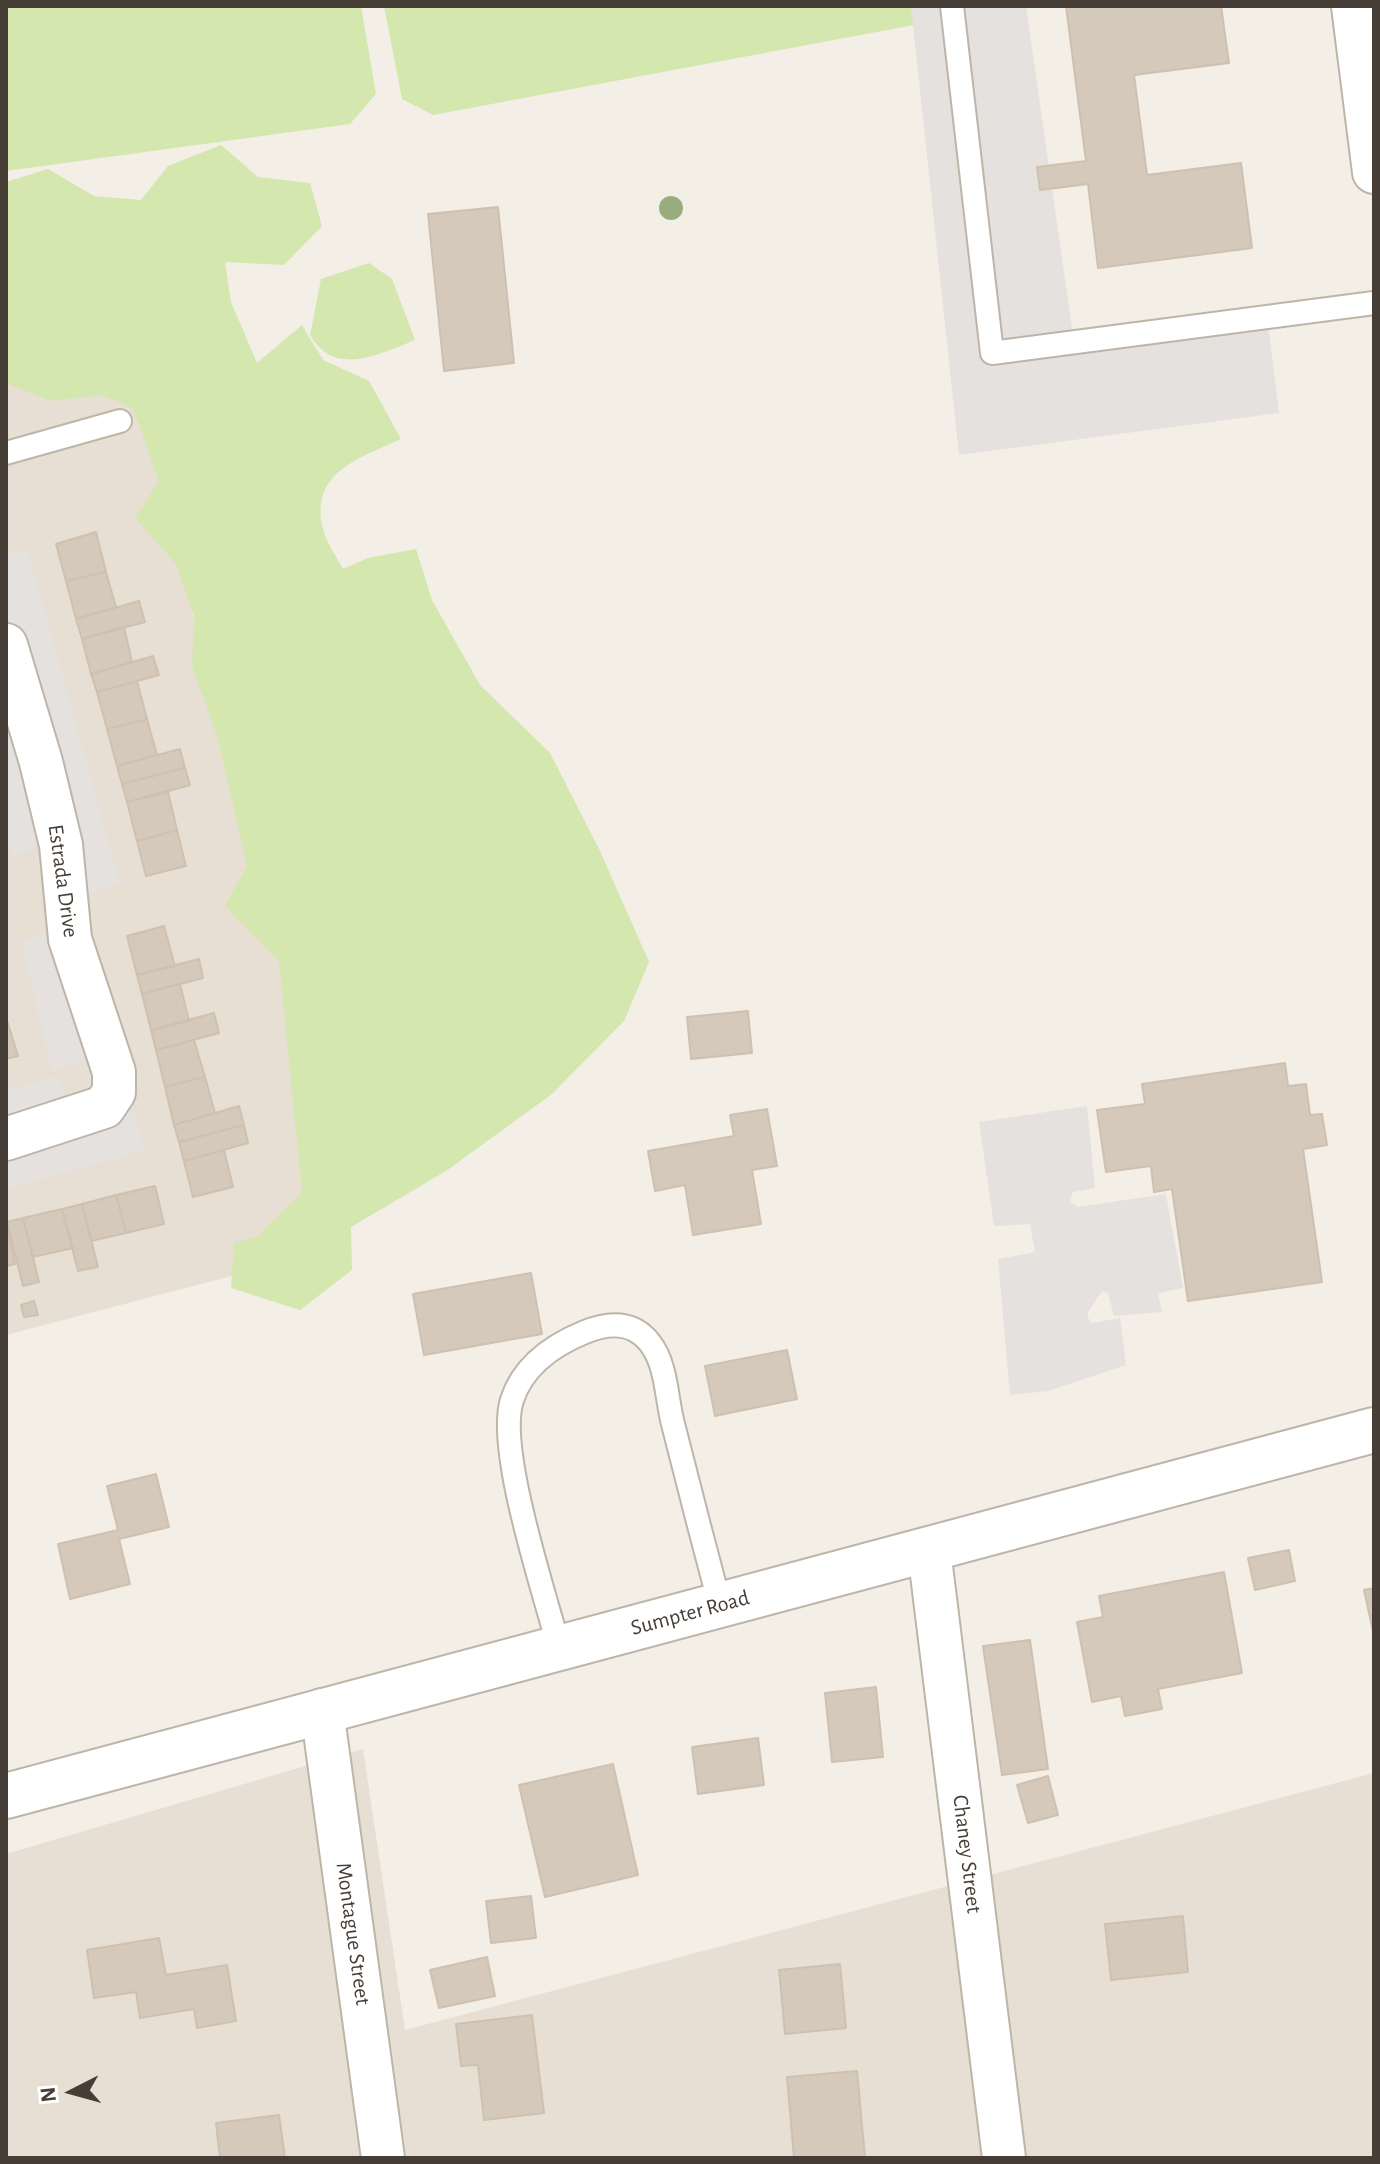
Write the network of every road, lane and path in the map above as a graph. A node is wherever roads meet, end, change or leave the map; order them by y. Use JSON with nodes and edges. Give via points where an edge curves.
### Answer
{"nodes":[{"id":1,"x":952,"y":6,"type":"edge"},
{"id":2,"x":1353,"y":6,"type":"edge"},
{"id":3,"x":1374,"y":172,"type":"edge"},
{"id":4,"x":1374,"y":303,"type":"edge"},
{"id":5,"x":120,"y":421,"type":"dead end"},
{"id":6,"x":6,"y":453,"type":"edge"},
{"id":7,"x":6,"y":645,"type":"edge"},
{"id":8,"x":6,"y":1139,"type":"edge"},
{"id":9,"x":1374,"y":1430,"type":"edge"},
{"id":10,"x":929,"y":1550,"type":"junction"},
{"id":11,"x":720,"y":1605,"type":"junction"},
{"id":12,"x":559,"y":1648,"type":"junction"},
{"id":13,"x":322,"y":1710,"type":"junction"},
{"id":14,"x":6,"y":1796,"type":"edge"},
{"id":15,"x":383,"y":2158,"type":"edge"},
{"id":16,"x":1004,"y":2158,"type":"edge"}],
"edges":[{"from":1,"to":4,"type":"lane","via":[[992,353]]},
{"from":2,"to":3,"type":"street"},
{"from":5,"to":6,"type":"lane"},
{"from":7,"to":8,"type":"street","name":"Estrada Drive","via":[[61,845],[70,939],[114,1072],[114,1092],[104,1107]]},
{"from":9,"to":10,"type":"street","name":"Sumpter Road"},
{"from":10,"to":11,"type":"street","name":"Sumpter Road"},
{"from":10,"to":16,"type":"street","name":"Chaney Street"},
{"from":11,"to":12,"type":"street","name":"Sumpter Road"},
{"from":11,"to":12,"type":"lane","via":[[652,1345],[627,1325],[590,1330],[531,1365],[512,1401],[509,1421],[513,1472]]},
{"from":12,"to":13,"type":"street","name":"Sumpter Road"},
{"from":13,"to":14,"type":"street","name":"Sumpter Road"},
{"from":13,"to":15,"type":"street","name":"Montague Street"}]}
